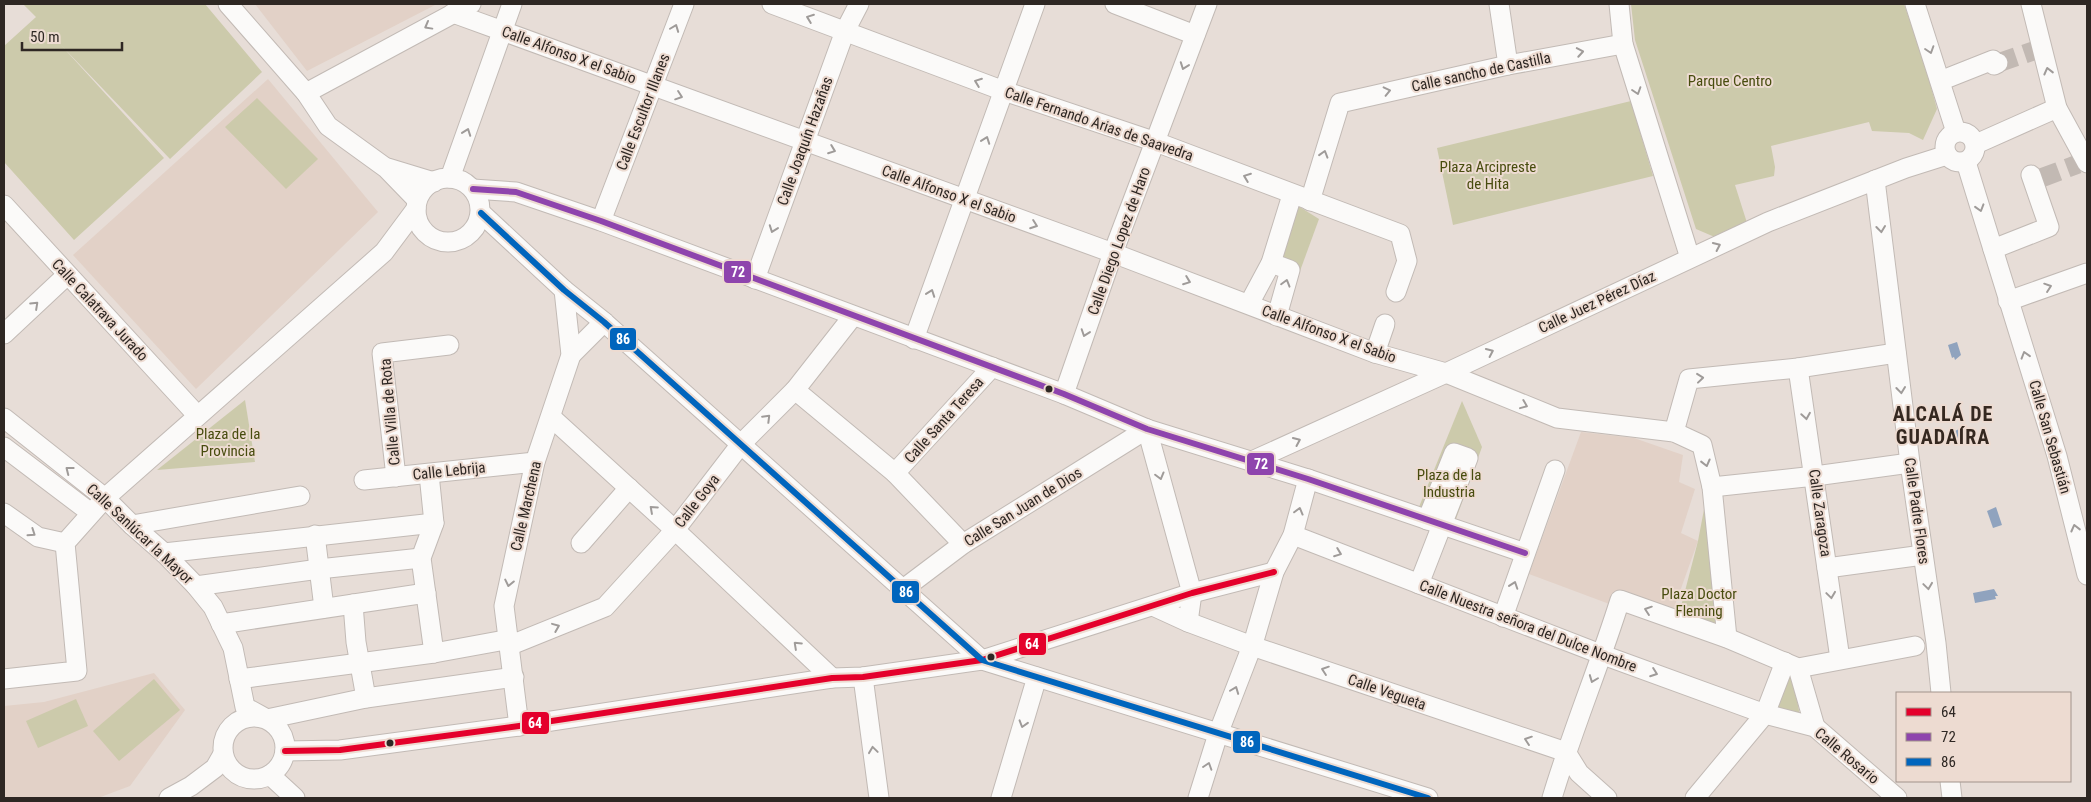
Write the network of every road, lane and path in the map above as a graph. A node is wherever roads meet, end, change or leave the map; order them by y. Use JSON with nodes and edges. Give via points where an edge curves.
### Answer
{"nodes":[{"id":1,"x":228,"y":4,"type":"edge"},
{"id":2,"x":471,"y":4,"type":"edge"},
{"id":3,"x":512,"y":4,"type":"edge"},
{"id":4,"x":684,"y":4,"type":"edge"},
{"id":5,"x":772,"y":4,"type":"edge"},
{"id":6,"x":859,"y":4,"type":"edge"},
{"id":7,"x":1036,"y":4,"type":"edge"},
{"id":8,"x":1115,"y":4,"type":"edge"},
{"id":9,"x":1207,"y":4,"type":"edge"},
{"id":10,"x":1499,"y":4,"type":"edge"},
{"id":11,"x":1619,"y":4,"type":"edge"},
{"id":12,"x":1915,"y":4,"type":"edge"},
{"id":13,"x":2031,"y":4,"type":"edge"},
{"id":14,"x":453,"y":13,"type":"junction"},
{"id":15,"x":503,"y":31,"type":"junction"},
{"id":16,"x":845,"y":32,"type":"junction"},
{"id":17,"x":1195,"y":35,"type":"junction"},
{"id":18,"x":1623,"y":44,"type":"junction"},
{"id":19,"x":1996,"y":62,"type":"tunnel mouth"},
{"id":20,"x":1508,"y":65,"type":"junction"},
{"id":21,"x":1940,"y":81,"type":"junction"},
{"id":22,"x":652,"y":86,"type":"junction"},
{"id":23,"x":1004,"y":91,"type":"junction"},
{"id":24,"x":306,"y":94,"type":"junction"},
{"id":25,"x":2057,"y":108,"type":"junction"},
{"id":26,"x":1956,"y":132,"type":"junction"},
{"id":27,"x":805,"y":140,"type":"junction"},
{"id":28,"x":1156,"y":142,"type":"junction"},
{"id":29,"x":1976,"y":144,"type":"junction"},
{"id":30,"x":1947,"y":155,"type":"junction"},
{"id":31,"x":1966,"y":162,"type":"junction"},
{"id":32,"x":2084,"y":163,"type":"edge"},
{"id":33,"x":386,"y":168,"type":"junction"},
{"id":34,"x":2035,"y":178,"type":"dead end"},
{"id":35,"x":442,"y":180,"type":"junction"},
{"id":36,"x":1875,"y":180,"type":"junction"},
{"id":37,"x":1301,"y":198,"type":"junction"},
{"id":38,"x":964,"y":200,"type":"junction"},
{"id":39,"x":478,"y":202,"type":"junction"},
{"id":40,"x":4,"y":204,"type":"edge"},
{"id":41,"x":417,"y":204,"type":"junction"},
{"id":42,"x":601,"y":221,"type":"junction"},
{"id":43,"x":425,"y":233,"type":"junction"},
{"id":44,"x":1993,"y":249,"type":"junction"},
{"id":45,"x":384,"y":252,"type":"junction"},
{"id":46,"x":1114,"y":253,"type":"junction"},
{"id":47,"x":1690,"y":258,"type":"junction"},
{"id":48,"x":1271,"y":263,"type":"junction"},
{"id":49,"x":2087,"y":273,"type":"edge"},
{"id":50,"x":66,"y":275,"type":"junction"},
{"id":51,"x":755,"y":279,"type":"junction"},
{"id":52,"x":564,"y":290,"type":"junction"},
{"id":53,"x":1396,"y":292,"type":"dead end"},
{"id":54,"x":2008,"y":301,"type":"junction"},
{"id":55,"x":1249,"y":304,"type":"junction"},
{"id":56,"x":853,"y":316,"type":"junction"},
{"id":57,"x":1277,"y":316,"type":"junction"},
{"id":58,"x":604,"y":322,"type":"junction"},
{"id":59,"x":1385,"y":324,"type":"dead end"},
{"id":60,"x":4,"y":334,"type":"edge"},
{"id":61,"x":914,"y":339,"type":"junction"},
{"id":62,"x":449,"y":345,"type":"dead end"},
{"id":63,"x":1375,"y":353,"type":"junction"},
{"id":64,"x":1896,"y":353,"type":"junction"},
{"id":65,"x":571,"y":355,"type":"junction"},
{"id":66,"x":992,"y":367,"type":"junction"},
{"id":67,"x":1798,"y":368,"type":"junction"},
{"id":68,"x":1446,"y":373,"type":"junction"},
{"id":69,"x":795,"y":390,"type":"junction"},
{"id":70,"x":1064,"y":394,"type":"junction"},
{"id":71,"x":197,"y":416,"type":"junction"},
{"id":72,"x":4,"y":418,"type":"edge"},
{"id":73,"x":552,"y":418,"type":"junction"},
{"id":74,"x":1147,"y":429,"type":"junction"},
{"id":75,"x":1674,"y":432,"type":"junction"},
{"id":76,"x":741,"y":444,"type":"junction"},
{"id":77,"x":4,"y":447,"type":"edge"},
{"id":78,"x":1252,"y":461,"type":"junction"},
{"id":79,"x":535,"y":462,"type":"junction"},
{"id":80,"x":1910,"y":463,"type":"junction"},
{"id":81,"x":1555,"y":470,"type":"dead end"},
{"id":82,"x":895,"y":473,"type":"junction"},
{"id":83,"x":428,"y":474,"type":"junction"},
{"id":84,"x":1815,"y":476,"type":"junction"},
{"id":85,"x":396,"y":477,"type":"junction"},
{"id":86,"x":1308,"y":479,"type":"junction"},
{"id":87,"x":364,"y":480,"type":"dead end"},
{"id":88,"x":1712,"y":487,"type":"junction"},
{"id":89,"x":629,"y":488,"type":"junction"},
{"id":90,"x":300,"y":496,"type":"dead end"},
{"id":91,"x":105,"y":498,"type":"junction"},
{"id":92,"x":4,"y":512,"type":"edge"},
{"id":93,"x":91,"y":514,"type":"junction"},
{"id":94,"x":1435,"y":522,"type":"junction"},
{"id":95,"x":434,"y":523,"type":"junction"},
{"id":96,"x":132,"y":526,"type":"junction"},
{"id":97,"x":675,"y":530,"type":"junction"},
{"id":98,"x":315,"y":535,"type":"junction"},
{"id":99,"x":1293,"y":535,"type":"junction"},
{"id":100,"x":65,"y":543,"type":"junction"},
{"id":101,"x":581,"y":543,"type":"dead end"},
{"id":102,"x":963,"y":544,"type":"junction"},
{"id":103,"x":164,"y":553,"type":"junction"},
{"id":104,"x":1525,"y":553,"type":"junction"},
{"id":105,"x":1923,"y":555,"type":"junction"},
{"id":106,"x":421,"y":558,"type":"junction"},
{"id":107,"x":319,"y":568,"type":"junction"},
{"id":108,"x":1827,"y":568,"type":"junction"},
{"id":109,"x":1274,"y":572,"type":"junction"},
{"id":110,"x":2087,"y":575,"type":"edge"},
{"id":111,"x":1419,"y":584,"type":"junction"},
{"id":112,"x":196,"y":586,"type":"junction"},
{"id":113,"x":902,"y":590,"type":"junction"},
{"id":114,"x":426,"y":593,"type":"junction"},
{"id":115,"x":1192,"y":593,"type":"junction"},
{"id":116,"x":353,"y":604,"type":"junction"},
{"id":117,"x":1153,"y":606,"type":"junction"},
{"id":118,"x":324,"y":608,"type":"junction"},
{"id":119,"x":1503,"y":616,"type":"junction"},
{"id":120,"x":1188,"y":622,"type":"junction"},
{"id":121,"x":221,"y":624,"type":"junction"},
{"id":122,"x":1727,"y":638,"type":"junction"},
{"id":123,"x":1254,"y":641,"type":"junction"},
{"id":124,"x":510,"y":642,"type":"junction"},
{"id":125,"x":1915,"y":646,"type":"dead end"},
{"id":126,"x":434,"y":653,"type":"junction"},
{"id":127,"x":1602,"y":655,"type":"junction"},
{"id":128,"x":1840,"y":659,"type":"junction"},
{"id":129,"x":982,"y":660,"type":"junction"},
{"id":130,"x":360,"y":664,"type":"junction"},
{"id":131,"x":1791,"y":665,"type":"junction"},
{"id":132,"x":514,"y":677,"type":"junction"},
{"id":133,"x":863,"y":677,"type":"junction"},
{"id":134,"x":1038,"y":677,"type":"junction"},
{"id":135,"x":832,"y":678,"type":"junction"},
{"id":136,"x":4,"y":679,"type":"edge"},
{"id":137,"x":239,"y":679,"type":"junction"},
{"id":138,"x":1941,"y":692,"type":"edge"},
{"id":139,"x":366,"y":698,"type":"junction"},
{"id":140,"x":1765,"y":714,"type":"junction"},
{"id":141,"x":267,"y":719,"type":"junction"},
{"id":142,"x":519,"y":726,"type":"junction"},
{"id":143,"x":1815,"y":727,"type":"junction"},
{"id":144,"x":1218,"y":734,"type":"junction"},
{"id":145,"x":285,"y":751,"type":"junction"},
{"id":146,"x":1566,"y":752,"type":"junction"},
{"id":147,"x":223,"y":754,"type":"junction"},
{"id":148,"x":270,"y":775,"type":"junction"},
{"id":149,"x":245,"y":778,"type":"junction"},
{"id":150,"x":1950,"y":782,"type":"edge"},
{"id":151,"x":191,"y":786,"type":"junction"},
{"id":152,"x":169,"y":798,"type":"edge"},
{"id":153,"x":295,"y":798,"type":"edge"},
{"id":154,"x":879,"y":798,"type":"edge"},
{"id":155,"x":1001,"y":798,"type":"edge"},
{"id":156,"x":1198,"y":798,"type":"edge"},
{"id":157,"x":1428,"y":798,"type":"edge"},
{"id":158,"x":1552,"y":798,"type":"edge"},
{"id":159,"x":1606,"y":798,"type":"edge"},
{"id":160,"x":1695,"y":798,"type":"edge"},
{"id":161,"x":1897,"y":798,"type":"edge"},
{"id":162,"x":1952,"y":798,"type":"edge"}],
"edges":[{"from":1,"to":24,"type":"street"},
{"from":2,"to":14,"type":"street"},
{"from":3,"to":15,"type":"street"},
{"from":22,"to":4,"type":"street","name":"Calle Escultor Illanes","one_way":true},
{"from":16,"to":5,"type":"street","name":"Calle Fernando Arias de Saavedra","one_way":true},
{"from":6,"to":16,"type":"street","name":"Calle Joaquín Hazañas"},
{"from":7,"to":23,"type":"street"},
{"from":8,"to":17,"type":"street"},
{"from":9,"to":17,"type":"street","name":"Calle Diego Lopez de Haro"},
{"from":10,"to":20,"type":"street"},
{"from":11,"to":18,"type":"street"},
{"from":12,"to":21,"type":"street","one_way":true},
{"from":25,"to":13,"type":"street","one_way":true,"via":[[2039,49]]},
{"from":14,"to":15,"type":"street","name":"Calle Alfonso X el Sabio"},
{"from":14,"to":24,"type":"street","one_way":true},
{"from":15,"to":22,"type":"street","name":"Calle Alfonso X el Sabio"},
{"from":35,"to":15,"type":"street","one_way":true},
{"from":23,"to":16,"type":"street","name":"Calle Fernando Arias de Saavedra","one_way":true},
{"from":16,"to":27,"type":"street","name":"Calle Joaquín Hazañas"},
{"from":17,"to":28,"type":"street","name":"Calle Diego Lopez de Haro","one_way":true},
{"from":20,"to":18,"type":"street","name":"Calle sancho de Castilla","one_way":true},
{"from":18,"to":47,"type":"street","one_way":true},
{"from":19,"to":21,"type":"street"},
{"from":37,"to":20,"type":"street","name":"Calle sancho de Castilla","one_way":true,"via":[[1340,103]]},
{"from":21,"to":26,"type":"street"},
{"from":22,"to":27,"type":"street","name":"Calle Alfonso X el Sabio","one_way":true},
{"from":22,"to":42,"type":"street","name":"Calle Escultor Illanes"},
{"from":23,"to":28,"type":"street","name":"Calle Fernando Arias de Saavedra"},
{"from":38,"to":23,"type":"street","one_way":true},
{"from":24,"to":33,"type":"street","via":[[328,126]]},
{"from":25,"to":29,"type":"street"},
{"from":25,"to":32,"type":"street"},
{"from":26,"to":29,"type":"street","via":[[1968,134]]},
{"from":26,"to":30,"type":"street","via":[[1945,143]]},
{"from":27,"to":38,"type":"street","name":"Calle Alfonso X el Sabio","one_way":true},
{"from":27,"to":51,"type":"street","name":"Calle Joaquín Hazañas","one_way":true},
{"from":37,"to":28,"type":"street","name":"Calle Fernando Arias de Saavedra","one_way":true},
{"from":28,"to":46,"type":"street","name":"Calle Diego Lopez de Haro"},
{"from":29,"to":31,"type":"street","via":[[1973,156]]},
{"from":30,"to":31,"type":"street","via":[[1954,162]]},
{"from":30,"to":36,"type":"street","name":"Calle Juez Pérez Díaz"},
{"from":31,"to":44,"type":"street","name":"Calle San Sebastián","one_way":true},
{"from":33,"to":35,"type":"street"},
{"from":33,"to":41,"type":"street"},
{"from":34,"to":44,"type":"street","via":[[2049,227]]},
{"from":35,"to":39,"type":"street","via":[[467,183]]},
{"from":35,"to":41,"type":"street","via":[[422,191]]},
{"from":47,"to":36,"type":"street","name":"Calle Juez Pérez Díaz","one_way":true,"via":[[1768,222]]},
{"from":36,"to":64,"type":"street","name":"Calle Padre Flores","one_way":true},
{"from":37,"to":48,"type":"street"},
{"from":37,"to":53,"type":"street","name":"Calle Fernando Arias de Saavedra","via":[[1400,234],[1407,261]]},
{"from":38,"to":46,"type":"street","name":"Calle Alfonso X el Sabio","one_way":true},
{"from":61,"to":38,"type":"street","one_way":true},
{"from":39,"to":42,"type":"street","via":[[516,192]]},
{"from":39,"to":43,"type":"street","via":[[478,223],[464,239],[443,243]]},
{"from":39,"to":52,"type":"street"},
{"from":40,"to":50,"type":"street","name":"Calle Calatrava Jurado"},
{"from":41,"to":43,"type":"street","via":[[416,218]]},
{"from":41,"to":45,"type":"street"},
{"from":42,"to":51,"type":"street"},
{"from":43,"to":45,"type":"street"},
{"from":44,"to":54,"type":"street","name":"Calle San Sebastián"},
{"from":45,"to":71,"type":"street"},
{"from":46,"to":55,"type":"street","name":"Calle Alfonso X el Sabio","one_way":true},
{"from":46,"to":70,"type":"street","name":"Calle Diego Lopez de Haro","one_way":true},
{"from":68,"to":47,"type":"street","name":"Calle Juez Pérez Díaz","one_way":true},
{"from":48,"to":55,"type":"street"},
{"from":57,"to":48,"type":"street","one_way":true,"via":[[1290,270]]},
{"from":54,"to":49,"type":"street","one_way":true},
{"from":60,"to":50,"type":"street","one_way":true},
{"from":50,"to":71,"type":"street","name":"Calle Calatrava Jurado"},
{"from":51,"to":56,"type":"street"},
{"from":52,"to":58,"type":"street"},
{"from":52,"to":65,"type":"street","name":"Calle Marchena"},
{"from":110,"to":54,"type":"street","name":"Calle San Sebastián","one_way":true,"via":[[2057,456]]},
{"from":55,"to":57,"type":"street","name":"Calle Alfonso X el Sabio"},
{"from":56,"to":61,"type":"street"},
{"from":56,"to":69,"type":"street","name":"Calle Goya"},
{"from":57,"to":63,"type":"street","name":"Calle Alfonso X el Sabio"},
{"from":58,"to":65,"type":"street"},
{"from":58,"to":76,"type":"street"},
{"from":59,"to":63,"type":"street"},
{"from":61,"to":66,"type":"street"},
{"from":62,"to":85,"type":"street","name":"Calle Villa de Rota","via":[[382,352]]},
{"from":63,"to":68,"type":"street","name":"Calle Alfonso X el Sabio"},
{"from":64,"to":67,"type":"street"},
{"from":64,"to":80,"type":"street","name":"Calle Padre Flores","one_way":true},
{"from":65,"to":73,"type":"street","name":"Calle Marchena"},
{"from":66,"to":70,"type":"street"},
{"from":66,"to":82,"type":"street","name":"Calle Santa Teresa"},
{"from":75,"to":67,"type":"street","one_way":true,"via":[[1690,379]]},
{"from":67,"to":84,"type":"street","name":"Calle Zaragoza","one_way":true},
{"from":68,"to":75,"type":"street","name":"Calle Alfonso X el Sabio","one_way":true,"via":[[1557,418]]},
{"from":78,"to":68,"type":"street","name":"Calle Juez Pérez Díaz","one_way":true},
{"from":76,"to":69,"type":"street","name":"Calle Goya","one_way":true},
{"from":69,"to":82,"type":"street"},
{"from":70,"to":74,"type":"street"},
{"from":71,"to":91,"type":"street"},
{"from":91,"to":72,"type":"street","name":"Calle Sanlúcar la Mayor","one_way":true},
{"from":73,"to":79,"type":"street","name":"Calle Marchena"},
{"from":73,"to":89,"type":"street"},
{"from":74,"to":78,"type":"street"},
{"from":74,"to":102,"type":"street","name":"Calle San Juan de Dios"},
{"from":74,"to":115,"type":"street","one_way":true},
{"from":75,"to":88,"type":"street","name":"Calle Alfonso X el Sabio","one_way":true,"via":[[1702,445]]},
{"from":76,"to":97,"type":"street","name":"Calle Goya"},
{"from":76,"to":113,"type":"street"},
{"from":77,"to":93,"type":"street","name":"Calle Sanlúcar la Mayor"},
{"from":78,"to":86,"type":"street"},
{"from":79,"to":83,"type":"street","name":"Calle Lebrija"},
{"from":79,"to":124,"type":"street","name":"Calle Marchena","one_way":true,"via":[[504,606]]},
{"from":80,"to":84,"type":"street"},
{"from":80,"to":105,"type":"street","name":"Calle Padre Flores"},
{"from":81,"to":104,"type":"street"},
{"from":82,"to":102,"type":"street"},
{"from":83,"to":85,"type":"street","name":"Calle Lebrija"},
{"from":83,"to":95,"type":"street"},
{"from":84,"to":88,"type":"street"},
{"from":84,"to":108,"type":"street","name":"Calle Zaragoza"},
{"from":85,"to":87,"type":"street","name":"Calle Lebrija"},
{"from":86,"to":94,"type":"street"},
{"from":99,"to":86,"type":"street","one_way":true},
{"from":88,"to":122,"type":"street"},
{"from":97,"to":89,"type":"street","one_way":true},
{"from":89,"to":101,"type":"street"},
{"from":90,"to":96,"type":"street"},
{"from":91,"to":93,"type":"street"},
{"from":91,"to":96,"type":"street","name":"Calle Sanlúcar la Mayor"},
{"from":92,"to":100,"type":"street","one_way":true,"via":[[38,537]]},
{"from":93,"to":100,"type":"street"},
{"from":94,"to":104,"type":"street"},
{"from":94,"to":111,"type":"street"},
{"from":95,"to":98,"type":"street"},
{"from":95,"to":106,"type":"street"},
{"from":96,"to":103,"type":"street","name":"Calle Sanlúcar la Mayor"},
{"from":124,"to":97,"type":"street","name":"Calle Goya","one_way":true,"via":[[605,607]]},
{"from":135,"to":97,"type":"street","one_way":true},
{"from":98,"to":103,"type":"street"},
{"from":98,"to":107,"type":"street"},
{"from":99,"to":109,"type":"street"},
{"from":99,"to":111,"type":"street","name":"Calle Nuestra señora del Dulce Nombre","one_way":true},
{"from":100,"to":136,"type":"street","via":[[77,671]]},
{"from":102,"to":113,"type":"street","name":"Calle San Juan de Dios"},
{"from":103,"to":112,"type":"street","name":"Calle Sanlúcar la Mayor"},
{"from":119,"to":104,"type":"street","one_way":true},
{"from":105,"to":108,"type":"street"},
{"from":105,"to":138,"type":"street","name":"Calle Padre Flores","one_way":true},
{"from":106,"to":107,"type":"street"},
{"from":106,"to":114,"type":"street"},
{"from":107,"to":112,"type":"street"},
{"from":107,"to":118,"type":"street"},
{"from":108,"to":128,"type":"street","name":"Calle Zaragoza","one_way":true},
{"from":109,"to":115,"type":"street"},
{"from":109,"to":123,"type":"street"},
{"from":111,"to":119,"type":"street","name":"Calle Nuestra señora del Dulce Nombre"},
{"from":112,"to":121,"type":"street","name":"Calle Sanlúcar la Mayor","via":[[213,607]]},
{"from":113,"to":129,"type":"street"},
{"from":114,"to":116,"type":"street"},
{"from":114,"to":126,"type":"street"},
{"from":115,"to":117,"type":"street"},
{"from":115,"to":120,"type":"street"},
{"from":116,"to":118,"type":"street"},
{"from":116,"to":130,"type":"street"},
{"from":117,"to":120,"type":"street","name":"Calle Vegueta"},
{"from":117,"to":129,"type":"street"},
{"from":118,"to":121,"type":"street"},
{"from":119,"to":127,"type":"street","name":"Calle Nuestra señora del Dulce Nombre"},
{"from":120,"to":123,"type":"street","name":"Calle Vegueta"},
{"from":121,"to":137,"type":"street","name":"Calle Sanlúcar la Mayor","via":[[233,648]]},
{"from":122,"to":127,"type":"street","one_way":true,"via":[[1620,600]]},
{"from":122,"to":131,"type":"street"},
{"from":144,"to":123,"type":"street","one_way":true},
{"from":146,"to":123,"type":"street","name":"Calle Vegueta","one_way":true},
{"from":124,"to":126,"type":"street","name":"Calle Goya"},
{"from":124,"to":132,"type":"street","name":"Calle Marchena"},
{"from":125,"to":128,"type":"street"},
{"from":126,"to":130,"type":"street","name":"Calle Goya"},
{"from":127,"to":140,"type":"street","name":"Calle Nuestra señora del Dulce Nombre","one_way":true},
{"from":127,"to":146,"type":"street","one_way":true},
{"from":128,"to":131,"type":"street"},
{"from":129,"to":133,"type":"street"},
{"from":129,"to":134,"type":"street"},
{"from":130,"to":137,"type":"street","name":"Calle Goya"},
{"from":130,"to":139,"type":"street"},
{"from":131,"to":140,"type":"street"},
{"from":131,"to":143,"type":"street"},
{"from":132,"to":139,"type":"street"},
{"from":132,"to":142,"type":"street","name":"Calle Marchena"},
{"from":133,"to":135,"type":"street"},
{"from":154,"to":133,"type":"street","one_way":true},
{"from":134,"to":144,"type":"street"},
{"from":134,"to":155,"type":"street","one_way":true},
{"from":135,"to":142,"type":"street"},
{"from":137,"to":141,"type":"street","name":"Calle Sanlúcar la Mayor","via":[[246,707]]},
{"from":139,"to":141,"type":"street"},
{"from":140,"to":143,"type":"street","name":"Calle Rosario"},
{"from":140,"to":160,"type":"street"},
{"from":141,"to":145,"type":"street","via":[[281,732]]},
{"from":141,"to":147,"type":"street","via":[[238,720],[226,734]]},
{"from":142,"to":145,"type":"street","via":[[340,750]]},
{"from":143,"to":161,"type":"street","name":"Calle Rosario"},
{"from":156,"to":144,"type":"street","one_way":true},
{"from":144,"to":157,"type":"street"},
{"from":145,"to":148,"type":"street","via":[[278,768]]},
{"from":146,"to":158,"type":"street"},
{"from":146,"to":159,"type":"street","via":[[1579,774]]},
{"from":147,"to":149,"type":"street","via":[[230,769]]},
{"from":147,"to":151,"type":"street","via":[[215,768]]},
{"from":148,"to":149,"type":"street"},
{"from":148,"to":153,"type":"street"},
{"from":149,"to":151,"type":"street","via":[[224,778]]},
{"from":150,"to":162,"type":"street"},
{"from":151,"to":152,"type":"street"}]}
